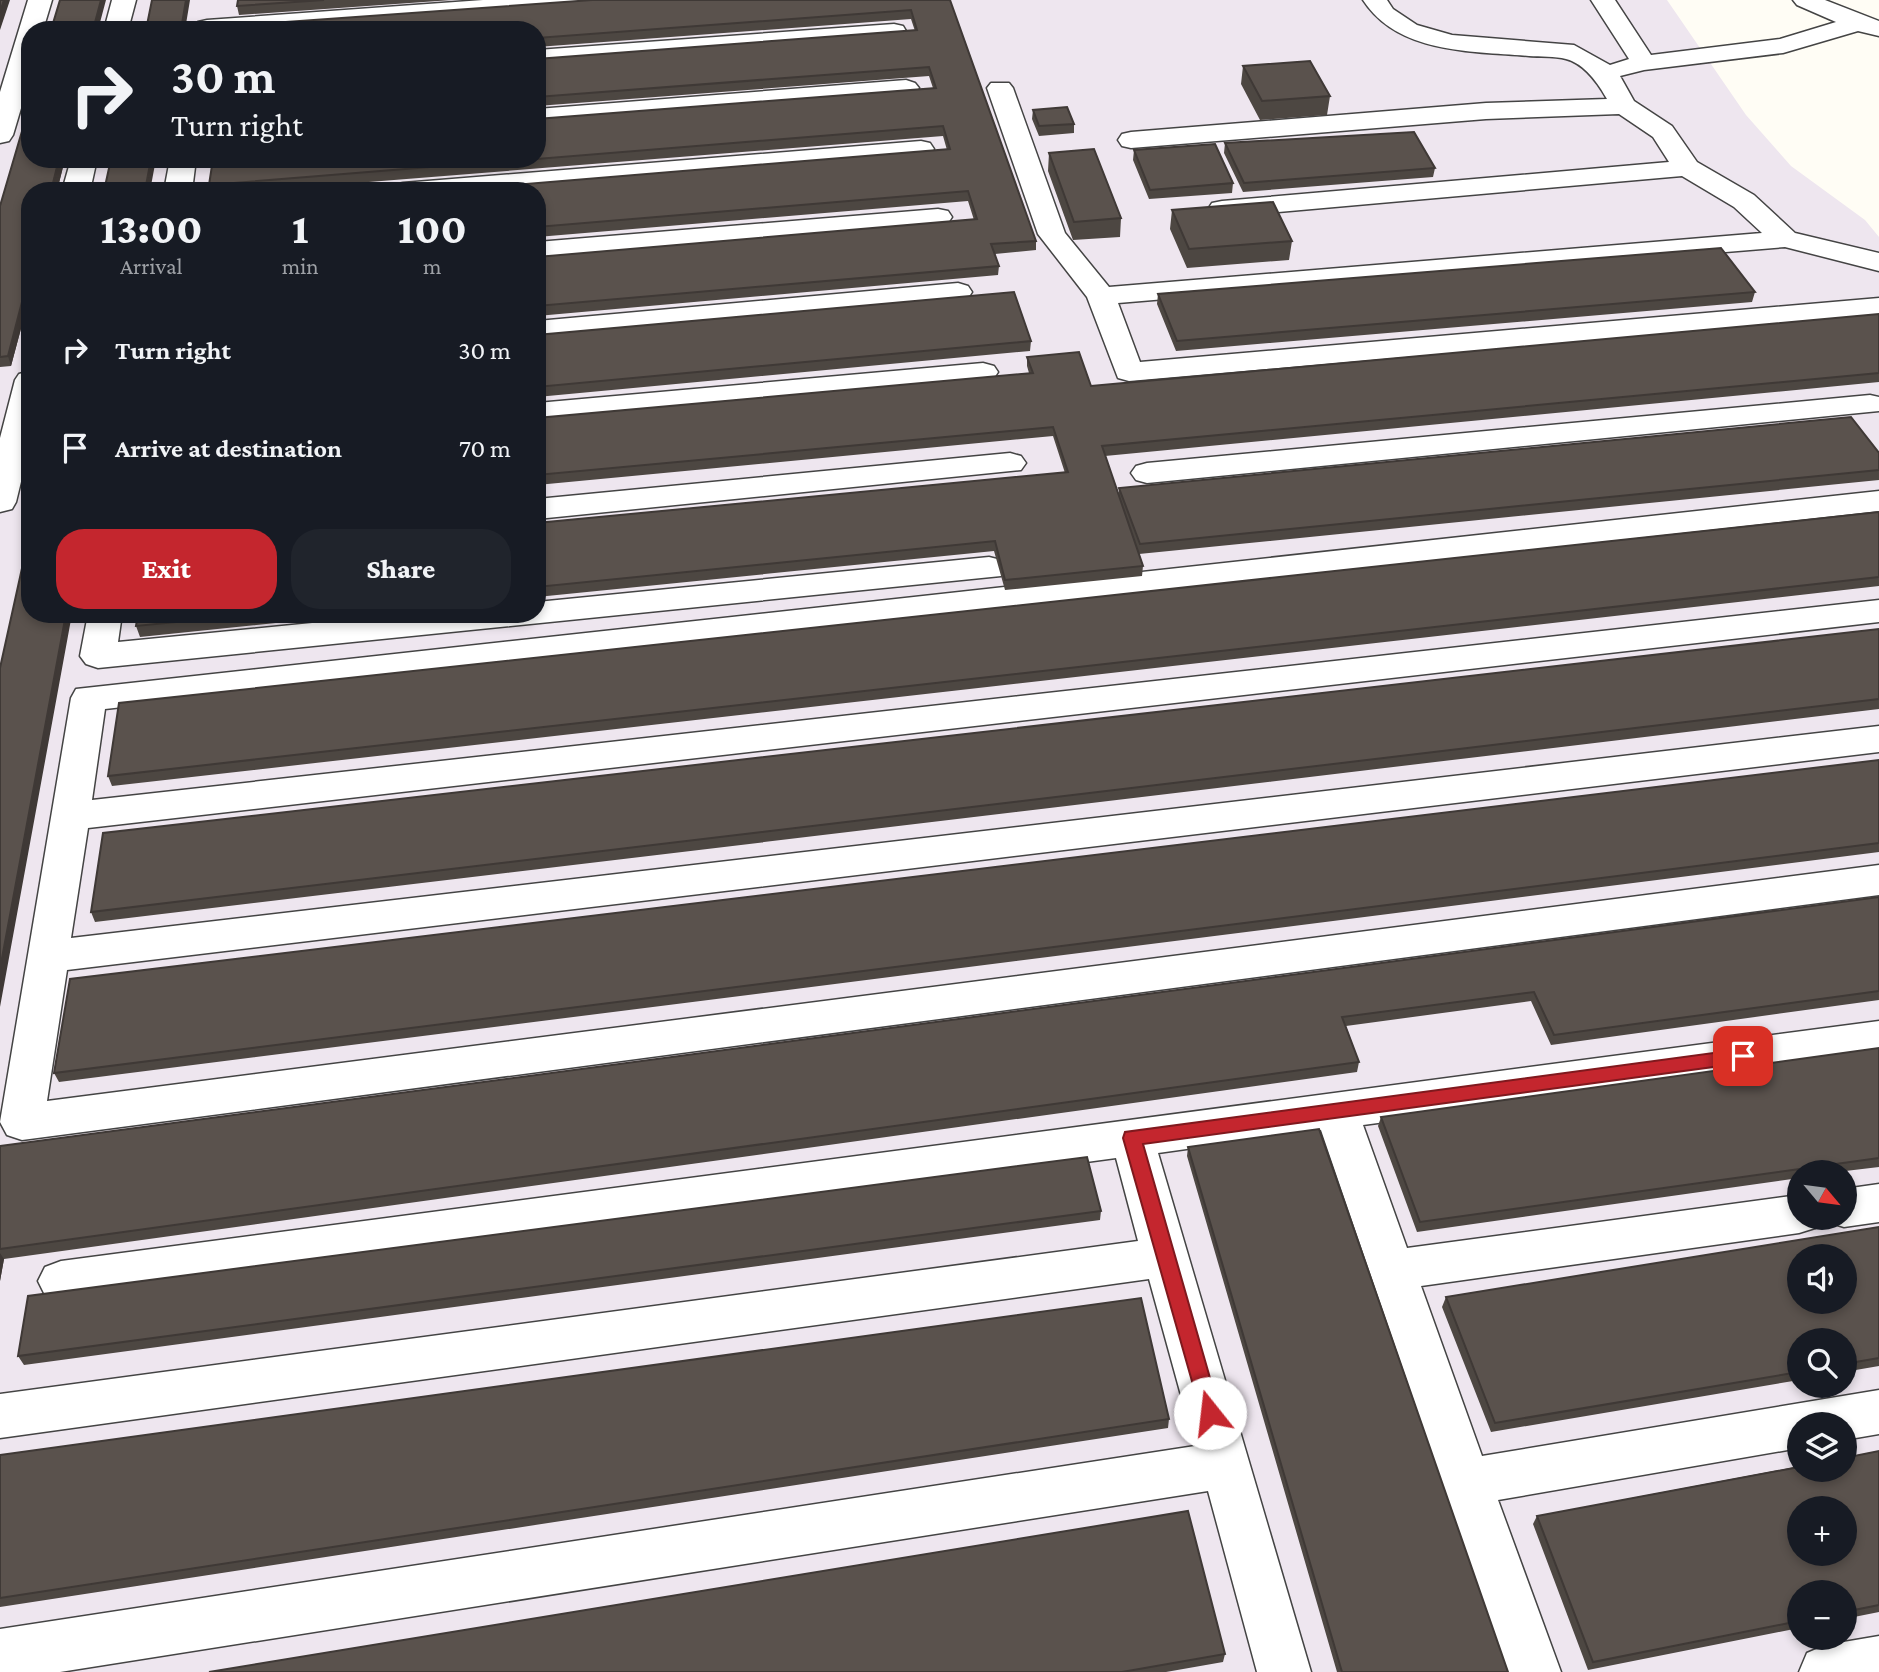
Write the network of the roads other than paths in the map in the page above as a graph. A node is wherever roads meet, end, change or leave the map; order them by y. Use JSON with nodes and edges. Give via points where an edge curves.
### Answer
{"nodes":[{"id":1,"x":40,"y":0,"type":"edge"},
{"id":2,"x":124,"y":0,"type":"edge"},
{"id":3,"x":212,"y":0,"type":"edge"},
{"id":4,"x":583,"y":0,"type":"edge"},
{"id":5,"x":1375,"y":0,"type":"edge"},
{"id":6,"x":1603,"y":0,"type":"edge"},
{"id":7,"x":1805,"y":0,"type":"edge"},
{"id":8,"x":34,"y":21,"type":"edge"},
{"id":9,"x":118,"y":21,"type":"edge"},
{"id":10,"x":208,"y":21,"type":"edge"},
{"id":11,"x":301,"y":21,"type":"edge"},
{"id":12,"x":1869,"y":26,"type":"edge"},
{"id":13,"x":894,"y":31,"type":"edge"},
{"id":14,"x":21,"y":37,"type":"edge"},
{"id":15,"x":0,"y":41,"type":"edge"},
{"id":16,"x":546,"y":57,"type":"edge"},
{"id":17,"x":21,"y":58,"type":"edge"},
{"id":18,"x":1644,"y":63,"type":"junction"},
{"id":19,"x":1605,"y":73,"type":"junction"},
{"id":20,"x":906,"y":88,"type":"edge"},
{"id":21,"x":1000,"y":88,"type":"dead end"},
{"id":22,"x":5,"y":100,"type":"edge"},
{"id":23,"x":1624,"y":106,"type":"junction"},
{"id":24,"x":546,"y":116,"type":"edge"},
{"id":25,"x":0,"y":135,"type":"edge"},
{"id":26,"x":1131,"y":140,"type":"dead end"},
{"id":27,"x":921,"y":149,"type":"edge"},
{"id":28,"x":1687,"y":168,"type":"junction"},
{"id":29,"x":514,"y":182,"type":"edge"},
{"id":30,"x":1200,"y":211,"type":"edge"},
{"id":31,"x":938,"y":217,"type":"dead end"},
{"id":32,"x":1785,"y":239,"type":"junction"},
{"id":33,"x":546,"y":249,"type":"edge"},
{"id":34,"x":1879,"y":262,"type":"edge"},
{"id":35,"x":958,"y":292,"type":"dead end"},
{"id":36,"x":1101,"y":296,"type":"junction"},
{"id":37,"x":1879,"y":307,"type":"edge"},
{"id":38,"x":546,"y":329,"type":"edge"},
{"id":39,"x":983,"y":372,"type":"dead end"},
{"id":40,"x":1876,"y":408,"type":"edge"},
{"id":41,"x":546,"y":411,"type":"edge"},
{"id":42,"x":21,"y":417,"type":"edge"},
{"id":43,"x":1010,"y":463,"type":"dead end"},
{"id":44,"x":1147,"y":474,"type":"dead end"},
{"id":45,"x":1879,"y":501,"type":"edge"},
{"id":46,"x":0,"y":502,"type":"edge"},
{"id":47,"x":546,"y":508,"type":"edge"},
{"id":48,"x":989,"y":568,"type":"dead end"},
{"id":49,"x":1879,"y":611,"type":"edge"},
{"id":50,"x":546,"y":612,"type":"edge"},
{"id":51,"x":104,"y":623,"type":"edge"},
{"id":52,"x":431,"y":623,"type":"edge"},
{"id":53,"x":1879,"y":739,"type":"edge"},
{"id":54,"x":71,"y":817,"type":"junction"},
{"id":55,"x":1879,"y":880,"type":"edge"},
{"id":56,"x":49,"y":956,"type":"junction"},
{"id":57,"x":1879,"y":1038,"type":"edge"},
{"id":58,"x":1336,"y":1111,"type":"junction"},
{"id":59,"x":1132,"y":1138,"type":"junction"},
{"id":60,"x":1879,"y":1203,"type":"edge"},
{"id":61,"x":1857,"y":1206,"type":"edge"},
{"id":62,"x":1787,"y":1216,"type":"edge"},
{"id":63,"x":1166,"y":1258,"type":"junction"},
{"id":64,"x":1392,"y":1270,"type":"junction"},
{"id":65,"x":61,"y":1281,"type":"dead end"},
{"id":66,"x":1879,"y":1412,"type":"edge"},
{"id":67,"x":0,"y":1416,"type":"edge"},
{"id":68,"x":1857,"y":1416,"type":"edge"},
{"id":69,"x":1787,"y":1427,"type":"edge"},
{"id":70,"x":1225,"y":1465,"type":"junction"},
{"id":71,"x":1467,"y":1482,"type":"junction"},
{"id":72,"x":0,"y":1655,"type":"edge"},
{"id":73,"x":1879,"y":1662,"type":"edge"},
{"id":74,"x":1284,"y":1672,"type":"edge"},
{"id":75,"x":1534,"y":1672,"type":"edge"},
{"id":76,"x":1826,"y":1672,"type":"edge"}],
"edges":[{"from":1,"to":8,"type":"lane"},
{"from":2,"to":9,"type":"lane"},
{"from":3,"to":10,"type":"lane"},
{"from":4,"to":11,"type":"lane"},
{"from":5,"to":19,"type":"lane","via":[[1384,14],[1408,30],[1450,42],[1574,52]]},
{"from":6,"to":18,"type":"lane"},
{"from":7,"to":12,"type":"lane"},
{"from":12,"to":18,"type":"lane","via":[[1783,46]]},
{"from":13,"to":16,"type":"lane"},
{"from":14,"to":15,"type":"lane"},
{"from":17,"to":22,"type":"lane"},
{"from":18,"to":19,"type":"lane"},
{"from":19,"to":23,"type":"lane"},
{"from":20,"to":24,"type":"lane"},
{"from":21,"to":36,"type":"lane","via":[[1052,234]]},
{"from":22,"to":25,"type":"lane"},
{"from":23,"to":26,"type":"lane","via":[[1486,111]]},
{"from":23,"to":28,"type":"lane","via":[[1663,132]]},
{"from":27,"to":29,"type":"lane"},
{"from":28,"to":30,"type":"lane"},
{"from":28,"to":32,"type":"lane","via":[[1744,201]]},
{"from":31,"to":33,"type":"lane"},
{"from":32,"to":34,"type":"lane"},
{"from":32,"to":36,"type":"lane"},
{"from":35,"to":38,"type":"lane"},
{"from":36,"to":37,"type":"lane","via":[[1129,372]]},
{"from":39,"to":41,"type":"lane"},
{"from":40,"to":44,"type":"lane"},
{"from":42,"to":46,"type":"lane"},
{"from":43,"to":47,"type":"lane"},
{"from":45,"to":54,"type":"lane","via":[[89,698]]},
{"from":48,"to":50,"type":"lane"},
{"from":49,"to":54,"type":"lane"},
{"from":51,"to":52,"type":"lane","via":[[98,656]]},
{"from":53,"to":56,"type":"lane"},
{"from":54,"to":56,"type":"lane"},
{"from":55,"to":56,"type":"lane","via":[[22,1122]]},
{"from":57,"to":58,"type":"lane"},
{"from":58,"to":59,"type":"lane"},
{"from":58,"to":64,"type":"lane"},
{"from":59,"to":63,"type":"lane"},
{"from":59,"to":65,"type":"lane"},
{"from":60,"to":61,"type":"lane"},
{"from":62,"to":64,"type":"lane"},
{"from":63,"to":67,"type":"lane"},
{"from":63,"to":70,"type":"lane"},
{"from":64,"to":71,"type":"lane"},
{"from":66,"to":68,"type":"lane"},
{"from":69,"to":71,"type":"lane"},
{"from":70,"to":72,"type":"lane"},
{"from":70,"to":74,"type":"lane"},
{"from":71,"to":75,"type":"lane"},
{"from":73,"to":76,"type":"lane"}]}
